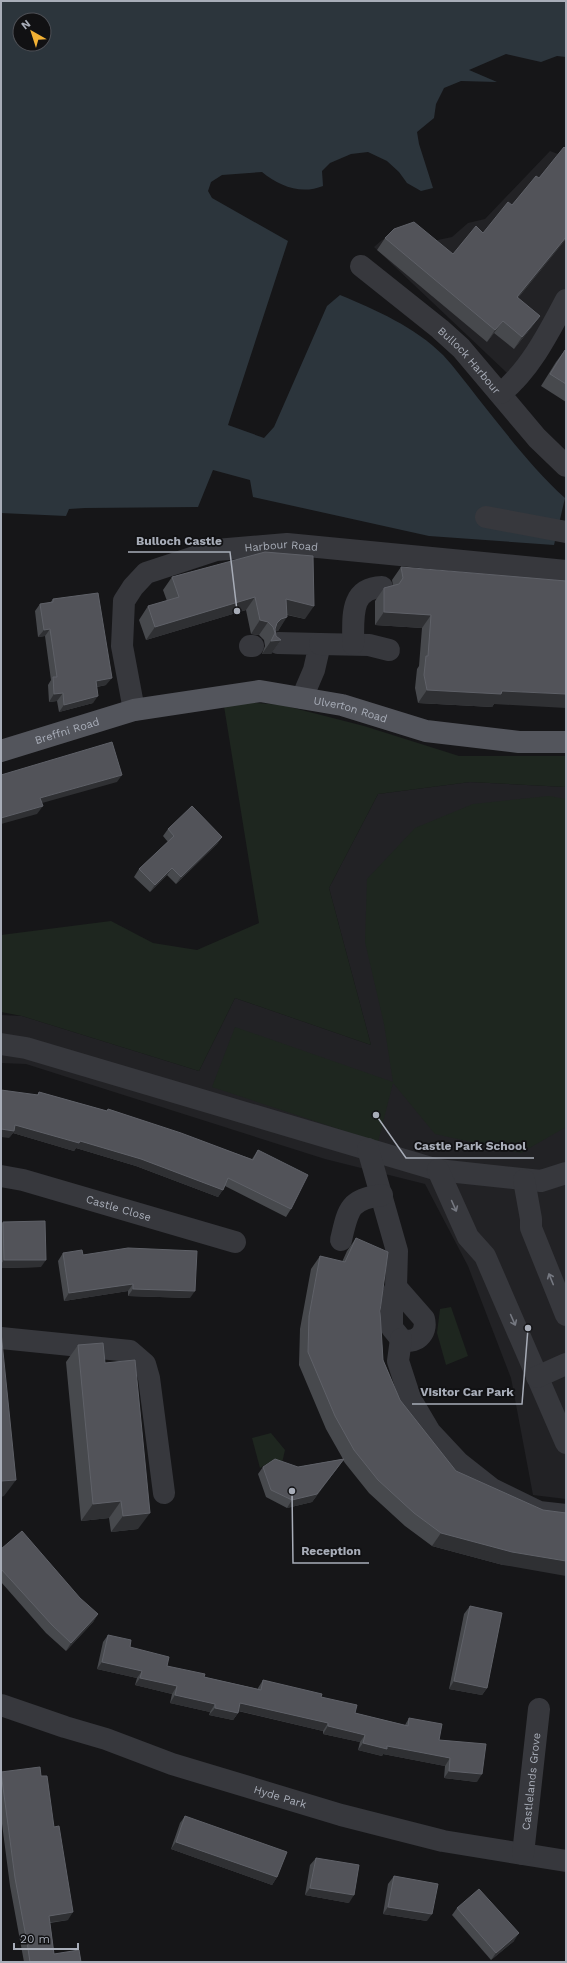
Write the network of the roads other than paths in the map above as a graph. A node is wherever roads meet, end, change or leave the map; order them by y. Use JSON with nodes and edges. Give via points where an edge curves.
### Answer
{"nodes":[{"id":1,"x":361,"y":266,"type":"dead end"},
{"id":2,"x":566,"y":300,"type":"edge"},
{"id":3,"x":501,"y":393,"type":"junction"},
{"id":4,"x":566,"y":466,"type":"edge"},
{"id":5,"x":486,"y":517,"type":"dead end"},
{"id":6,"x":566,"y":532,"type":"edge"},
{"id":7,"x":566,"y":571,"type":"edge"},
{"id":8,"x":382,"y":588,"type":"edge"},
{"id":9,"x":278,"y":643,"type":"edge"},
{"id":10,"x":320,"y":644,"type":"junction"},
{"id":11,"x":353,"y":644,"type":"junction"},
{"id":12,"x":389,"y":650,"type":"dead end"},
{"id":13,"x":302,"y":698,"type":"junction"},
{"id":14,"x":134,"y":710,"type":"junction"},
{"id":15,"x":566,"y":742,"type":"edge"},
{"id":16,"x":1,"y":751,"type":"edge"},
{"id":17,"x":1,"y":1044,"type":"edge"},
{"id":18,"x":368,"y":1149,"type":"junction"},
{"id":19,"x":438,"y":1170,"type":"junction"},
{"id":20,"x":566,"y":1173,"type":"edge"},
{"id":21,"x":1,"y":1176,"type":"edge"},
{"id":22,"x":524,"y":1180,"type":"junction"},
{"id":23,"x":382,"y":1196,"type":"junction"},
{"id":24,"x":341,"y":1240,"type":"dead end"},
{"id":25,"x":235,"y":1242,"type":"dead end"},
{"id":26,"x":396,"y":1287,"type":"junction"},
{"id":27,"x":566,"y":1315,"type":"edge"},
{"id":28,"x":1,"y":1338,"type":"edge"},
{"id":29,"x":401,"y":1339,"type":"junction"},
{"id":30,"x":566,"y":1364,"type":"edge"},
{"id":31,"x":537,"y":1377,"type":"junction"},
{"id":32,"x":566,"y":1444,"type":"edge"},
{"id":33,"x":164,"y":1493,"type":"dead end"},
{"id":34,"x":566,"y":1515,"type":"edge"},
{"id":35,"x":1,"y":1705,"type":"edge"},
{"id":36,"x":538,"y":1709,"type":"dead end"},
{"id":37,"x":523,"y":1854,"type":"junction"},
{"id":38,"x":566,"y":1861,"type":"edge"}],
"edges":[{"from":1,"to":3,"type":"street","name":"Bullock Harbour","via":[[461,348]]},
{"from":2,"to":3,"type":"street","via":[[551,328],[515,382]]},
{"from":3,"to":4,"type":"street","name":"Bullock Harbour","via":[[537,438]]},
{"from":5,"to":6,"type":"street"},
{"from":7,"to":14,"type":"street","name":"Harbour Road","via":[[287,544],[216,550],[146,573],[132,587],[124,601],[122,646]]},
{"from":8,"to":11,"type":"street","via":[[366,590],[356,603]]},
{"from":9,"to":10,"type":"street"},
{"from":10,"to":11,"type":"street"},
{"from":10,"to":13,"type":"street","via":[[314,670]]},
{"from":11,"to":12,"type":"street"},
{"from":13,"to":14,"type":"main road","name":"Ulverton Road","via":[[260,691]]},
{"from":13,"to":15,"type":"main road","name":"Ulverton Road","via":[[342,705],[426,731],[519,742]]},
{"from":14,"to":16,"type":"main road","name":"Breffni Road"},
{"from":17,"to":18,"type":"street","via":[[26,1048]]},
{"from":18,"to":19,"type":"street"},
{"from":18,"to":23,"type":"street"},
{"from":19,"to":22,"type":"street"},
{"from":19,"to":31,"type":"street","one_way":true,"via":[[468,1237],[485,1256]]},
{"from":20,"to":22,"type":"street","via":[[541,1181]]},
{"from":21,"to":25,"type":"street","name":"Castle Close","via":[[23,1180]]},
{"from":27,"to":22,"type":"street","one_way":true,"via":[[531,1228],[532,1219]]},
{"from":23,"to":24,"type":"street","via":[[354,1203],[347,1216]]},
{"from":23,"to":26,"type":"street","via":[[397,1251]]},
{"from":26,"to":29,"type":"street","via":[[392,1296],[392,1328]]},
{"from":26,"to":29,"type":"street","via":[[422,1315],[426,1324],[423,1333],[417,1339],[407,1342]]},
{"from":28,"to":33,"type":"street","via":[[130,1351],[145,1364]]},
{"from":29,"to":34,"type":"street","via":[[398,1361],[410,1398],[430,1432],[459,1463],[492,1489],[539,1512]]},
{"from":30,"to":31,"type":"street"},
{"from":31,"to":32,"type":"street"},
{"from":35,"to":37,"type":"street","name":"Hyde Park","via":[[106,1739],[172,1764],[341,1815],[443,1842]]},
{"from":36,"to":37,"type":"street","name":"Castlelands Grove"},
{"from":37,"to":38,"type":"street","name":"Hyde Park"}]}
